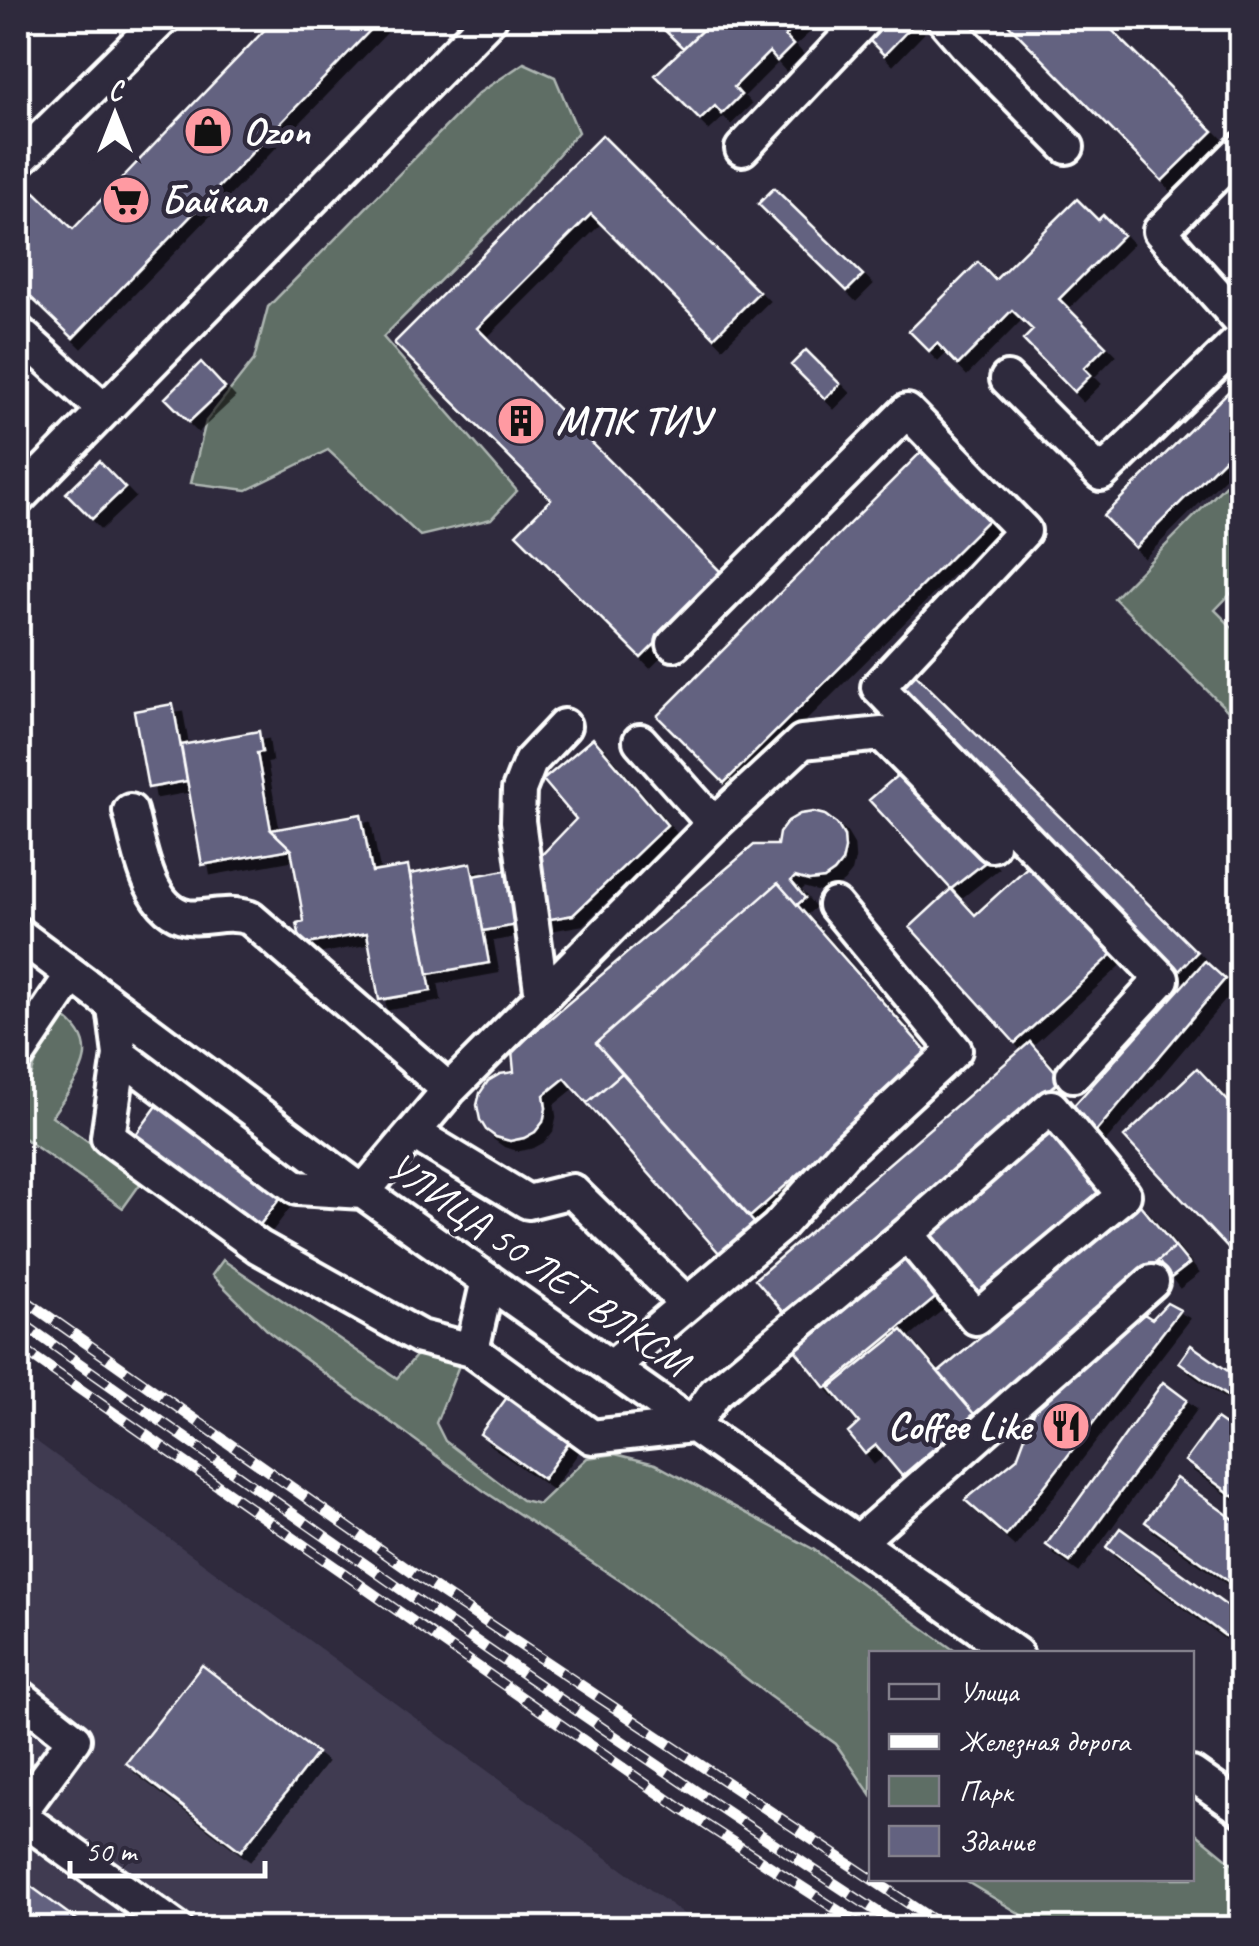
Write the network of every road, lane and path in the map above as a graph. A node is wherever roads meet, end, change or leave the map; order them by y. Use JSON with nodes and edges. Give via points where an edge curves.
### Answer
{"nodes":[{"id":1,"x":163,"y":18,"type":"edge"},
{"id":2,"x":866,"y":18,"type":"edge"},
{"id":3,"x":943,"y":18,"type":"edge"},
{"id":4,"x":467,"y":25,"type":"edge"},
{"id":5,"x":1067,"y":147,"type":"dead end"},
{"id":6,"x":742,"y":149,"type":"dead end"},
{"id":7,"x":1242,"y":149,"type":"edge"},
{"id":8,"x":18,"y":161,"type":"edge"},
{"id":9,"x":1242,"y":323,"type":"edge"},
{"id":10,"x":18,"y":332,"type":"edge"},
{"id":11,"x":1242,"y":338,"type":"edge"},
{"id":12,"x":1007,"y":379,"type":"dead end"},
{"id":13,"x":104,"y":410,"type":"junction"},
{"id":14,"x":18,"y":498,"type":"edge"},
{"id":15,"x":674,"y":644,"type":"dead end"},
{"id":16,"x":564,"y":726,"type":"dead end"},
{"id":17,"x":640,"y":740,"type":"dead end"},
{"id":18,"x":130,"y":810,"type":"dead end"},
{"id":19,"x":714,"y":824,"type":"junction"},
{"id":20,"x":992,"y":845,"type":"dead end"},
{"id":21,"x":835,"y":905,"type":"dead end"},
{"id":22,"x":21,"y":940,"type":"edge"},
{"id":23,"x":72,"y":975,"type":"junction"},
{"id":24,"x":542,"y":996,"type":"junction"},
{"id":25,"x":114,"y":1006,"type":"junction"},
{"id":26,"x":18,"y":1055,"type":"edge"},
{"id":27,"x":120,"y":1056,"type":"junction"},
{"id":28,"x":1073,"y":1075,"type":"dead end"},
{"id":29,"x":449,"y":1090,"type":"junction"},
{"id":30,"x":426,"y":1141,"type":"dead end"},
{"id":31,"x":363,"y":1192,"type":"junction"},
{"id":32,"x":907,"y":1234,"type":"junction"},
{"id":33,"x":488,"y":1280,"type":"junction"},
{"id":34,"x":1152,"y":1282,"type":"dead end"},
{"id":35,"x":687,"y":1304,"type":"junction"},
{"id":36,"x":472,"y":1350,"type":"junction"},
{"id":37,"x":611,"y":1368,"type":"junction"},
{"id":38,"x":692,"y":1426,"type":"junction"},
{"id":39,"x":858,"y":1542,"type":"junction"},
{"id":40,"x":1012,"y":1651,"type":"edge"},
{"id":41,"x":18,"y":1695,"type":"edge"},
{"id":42,"x":1194,"y":1775,"type":"edge"},
{"id":43,"x":1238,"y":1798,"type":"edge"},
{"id":44,"x":18,"y":1815,"type":"edge"},
{"id":45,"x":176,"y":1928,"type":"edge"}],
"edges":[{"from":1,"to":8,"type":"street"},
{"from":2,"to":6,"type":"street"},
{"from":3,"to":5,"type":"street"},
{"from":4,"to":13,"type":"street"},
{"from":7,"to":9,"type":"street","via":[[1160,232]]},
{"from":10,"to":13,"type":"street"},
{"from":11,"to":12,"type":"street","via":[[1100,474]]},
{"from":13,"to":14,"type":"street"},
{"from":15,"to":28,"type":"street","via":[[907,411],[1024,531],[878,687],[1162,979]]},
{"from":16,"to":24,"type":"street","via":[[530,762],[520,790],[518,821]]},
{"from":17,"to":19,"type":"street"},
{"from":18,"to":29,"type":"street","via":[[153,890],[166,908],[187,916],[250,918]]},
{"from":19,"to":20,"type":"street","via":[[802,742],[882,734]]},
{"from":19,"to":24,"type":"street"},
{"from":21,"to":35,"type":"street","via":[[955,1050],[844,1153],[777,1228]]},
{"from":22,"to":23,"type":"street","name":"УЛИЦА 50 ЛЕТ ВЛКСМ"},
{"from":23,"to":25,"type":"street","name":"УЛИЦА 50 ЛЕТ ВЛКСМ"},
{"from":23,"to":26,"type":"street"},
{"from":24,"to":29,"type":"street"},
{"from":25,"to":27,"type":"street"},
{"from":25,"to":31,"type":"street","name":"УЛИЦА 50 ЛЕТ ВЛКСМ"},
{"from":27,"to":31,"type":"street","via":[[297,1188]]},
{"from":27,"to":36,"type":"street","via":[[108,1137],[259,1248],[420,1337]]},
{"from":29,"to":31,"type":"street"},
{"from":30,"to":35,"type":"street","via":[[528,1202],[572,1191]]},
{"from":31,"to":33,"type":"street","name":"УЛИЦА 50 ЛЕТ ВЛКСМ"},
{"from":32,"to":32,"type":"street","via":[[1051,1107],[1124,1195],[976,1318]]},
{"from":32,"to":38,"type":"street","via":[[716,1393]]},
{"from":33,"to":36,"type":"street"},
{"from":33,"to":37,"type":"street","name":"УЛИЦА 50 ЛЕТ ВЛКСМ"},
{"from":34,"to":39,"type":"street"},
{"from":35,"to":37,"type":"street"},
{"from":36,"to":38,"type":"street","via":[[592,1437]]},
{"from":37,"to":38,"type":"street","name":"УЛИЦА 50 ЛЕТ ВЛКСМ"},
{"from":38,"to":39,"type":"street","name":"УЛИЦА 50 ЛЕТ ВЛКСМ"},
{"from":39,"to":40,"type":"street","name":"УЛИЦА 50 ЛЕТ ВЛКСМ"},
{"from":41,"to":44,"type":"street","via":[[74,1739]]},
{"from":42,"to":43,"type":"street"},
{"from":44,"to":45,"type":"street"}]}
